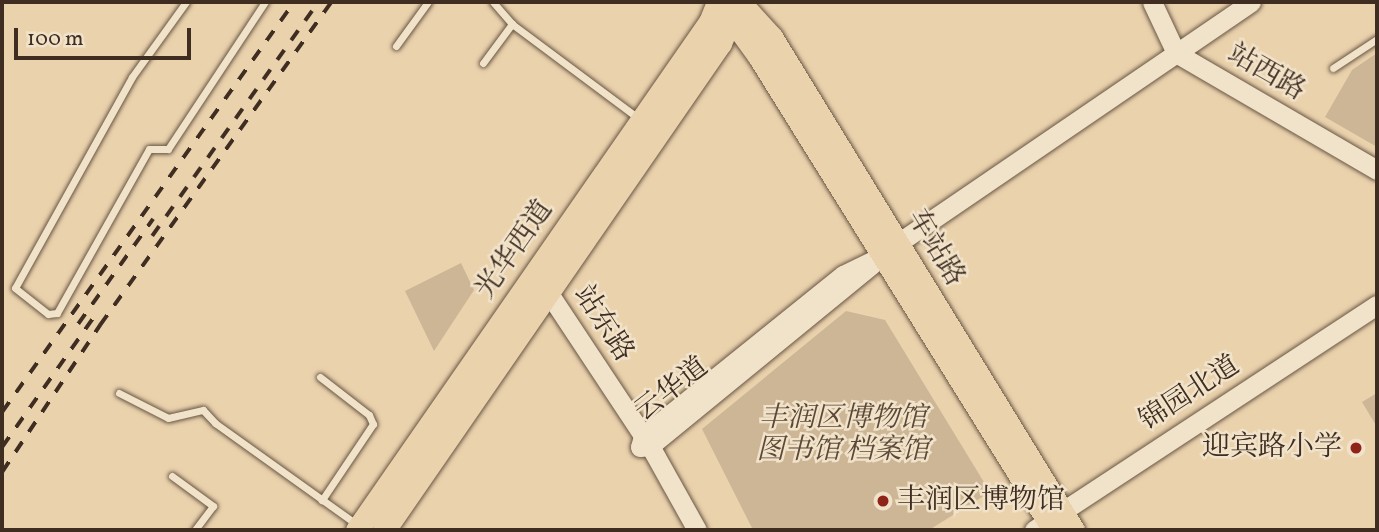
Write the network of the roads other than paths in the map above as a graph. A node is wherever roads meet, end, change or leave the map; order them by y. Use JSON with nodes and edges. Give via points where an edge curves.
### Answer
{"nodes":[{"id":1,"x":186,"y":2,"type":"edge"},
{"id":2,"x":265,"y":2,"type":"edge"},
{"id":3,"x":428,"y":2,"type":"edge"},
{"id":4,"x":493,"y":2,"type":"edge"},
{"id":5,"x":1152,"y":2,"type":"edge"},
{"id":6,"x":1251,"y":2,"type":"edge"},
{"id":7,"x":729,"y":6,"type":"edge"},
{"id":8,"x":512,"y":24,"type":"junction"},
{"id":9,"x":1377,"y":39,"type":"edge"},
{"id":10,"x":396,"y":46,"type":"dead end"},
{"id":11,"x":1176,"y":53,"type":"junction"},
{"id":12,"x":483,"y":63,"type":"dead end"},
{"id":13,"x":1334,"y":68,"type":"dead end"},
{"id":14,"x":642,"y":120,"type":"junction"},
{"id":15,"x":1377,"y":170,"type":"edge"},
{"id":16,"x":890,"y":250,"type":"junction"},
{"id":17,"x":541,"y":303,"type":"junction"},
{"id":18,"x":1377,"y":304,"type":"edge"},
{"id":19,"x":510,"y":310,"type":"junction"},
{"id":20,"x":320,"y":377,"type":"dead end"},
{"id":21,"x":119,"y":393,"type":"dead end"},
{"id":22,"x":644,"y":443,"type":"junction"},
{"id":23,"x":172,"y":476,"type":"dead end"},
{"id":24,"x":323,"y":500,"type":"junction"},
{"id":25,"x":1054,"y":525,"type":"edge"},
{"id":26,"x":358,"y":528,"type":"edge"},
{"id":27,"x":195,"y":530,"type":"edge"},
{"id":28,"x":384,"y":530,"type":"edge"},
{"id":29,"x":686,"y":530,"type":"edge"},
{"id":30,"x":697,"y":530,"type":"edge"}],
"edges":[{"from":1,"to":2,"type":"lane","via":[[132,77],[15,288],[48,314],[57,313],[149,149],[168,149]]},
{"from":3,"to":10,"type":"lane"},
{"from":4,"to":8,"type":"lane"},
{"from":5,"to":11,"type":"street"},
{"from":6,"to":11,"type":"street","name":"云华道"},
{"from":7,"to":14,"type":"main road","name":"光华西道","via":[[710,22]]},
{"from":7,"to":16,"type":"main road","name":"车站路","via":[[771,37]]},
{"from":7,"to":17,"type":"main road","name":"光华西道"},
{"from":8,"to":12,"type":"lane"},
{"from":8,"to":14,"type":"lane"},
{"from":9,"to":13,"type":"lane"},
{"from":11,"to":15,"type":"street","name":"站西路"},
{"from":11,"to":16,"type":"street","name":"云华道"},
{"from":14,"to":19,"type":"main road","name":"光华西道"},
{"from":16,"to":22,"type":"street","name":"云华道"},
{"from":16,"to":25,"type":"main road","name":"车站路"},
{"from":17,"to":19,"type":"main road"},
{"from":17,"to":22,"type":"street","name":"站东路"},
{"from":17,"to":28,"type":"main road","name":"光华西道"},
{"from":18,"to":25,"type":"street","name":"锦园北道"},
{"from":19,"to":26,"type":"main road","name":"光华西道"},
{"from":20,"to":24,"type":"lane","via":[[369,415],[373,424]]},
{"from":21,"to":24,"type":"lane","via":[[168,418],[204,410],[215,423]]},
{"from":22,"to":29,"type":"street","name":"站东路"},
{"from":22,"to":30,"type":"street","name":"站东路"},
{"from":23,"to":27,"type":"lane","via":[[213,506]]},
{"from":24,"to":26,"type":"lane"}]}
